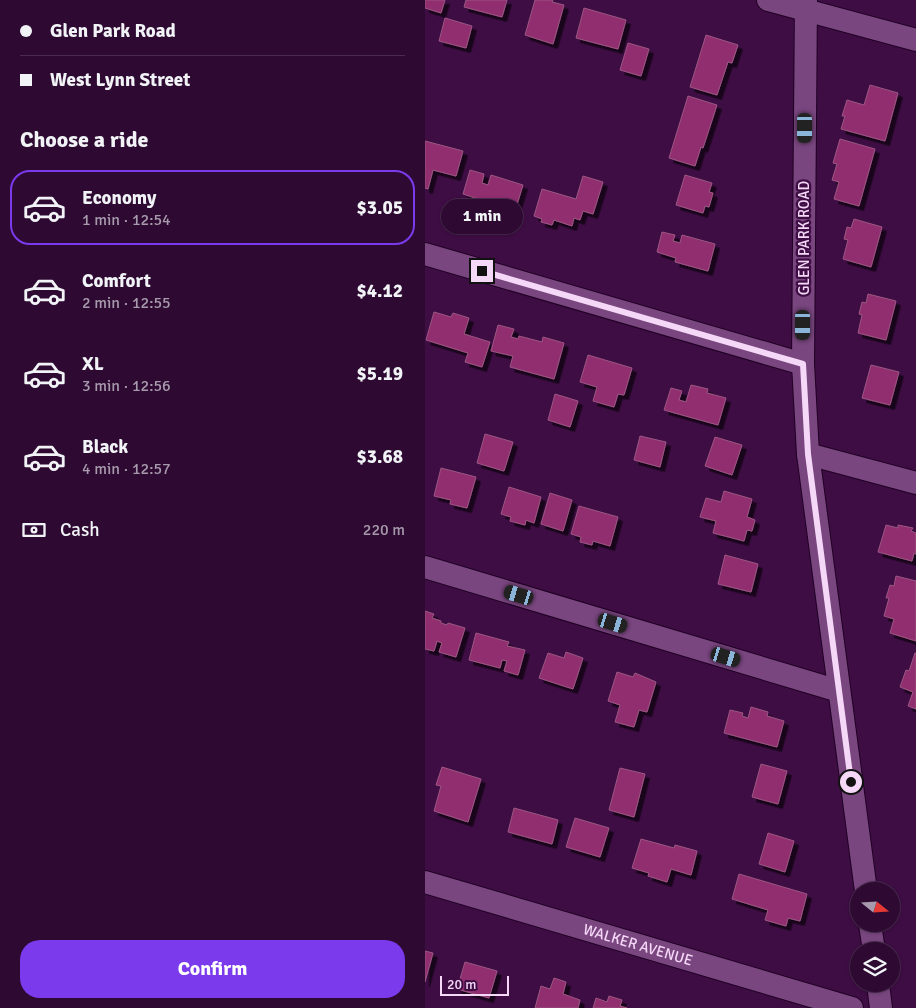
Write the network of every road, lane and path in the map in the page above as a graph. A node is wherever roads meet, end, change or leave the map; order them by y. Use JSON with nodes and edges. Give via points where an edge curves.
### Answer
{"nodes":[{"id":1,"x":768,"y":0,"type":"edge"},
{"id":2,"x":806,"y":5,"type":"edge"},
{"id":3,"x":916,"y":40,"type":"edge"},
{"id":4,"x":425,"y":254,"type":"edge"},
{"id":5,"x":803,"y":364,"type":"junction"},
{"id":6,"x":808,"y":454,"type":"junction"},
{"id":7,"x":916,"y":483,"type":"edge"},
{"id":8,"x":425,"y":567,"type":"edge"},
{"id":9,"x":839,"y":691,"type":"junction"},
{"id":10,"x":425,"y":882,"type":"edge"},
{"id":11,"x":865,"y":882,"type":"edge"},
{"id":12,"x":879,"y":992,"type":"edge"},
{"id":13,"x":852,"y":1008,"type":"edge"},
{"id":14,"x":881,"y":1008,"type":"edge"}],
"edges":[{"from":1,"to":2,"type":"street"},
{"from":2,"to":3,"type":"street"},
{"from":2,"to":5,"type":"street","name":"GLEN PARK ROAD"},
{"from":4,"to":5,"type":"street"},
{"from":5,"to":6,"type":"street","name":"GLEN PARK ROAD"},
{"from":6,"to":7,"type":"street"},
{"from":6,"to":9,"type":"street","name":"GLEN PARK ROAD"},
{"from":8,"to":9,"type":"street"},
{"from":9,"to":11,"type":"street","name":"GLEN PARK ROAD"},
{"from":10,"to":13,"type":"street","name":"WALKER AVENUE"},
{"from":12,"to":14,"type":"street"}]}
